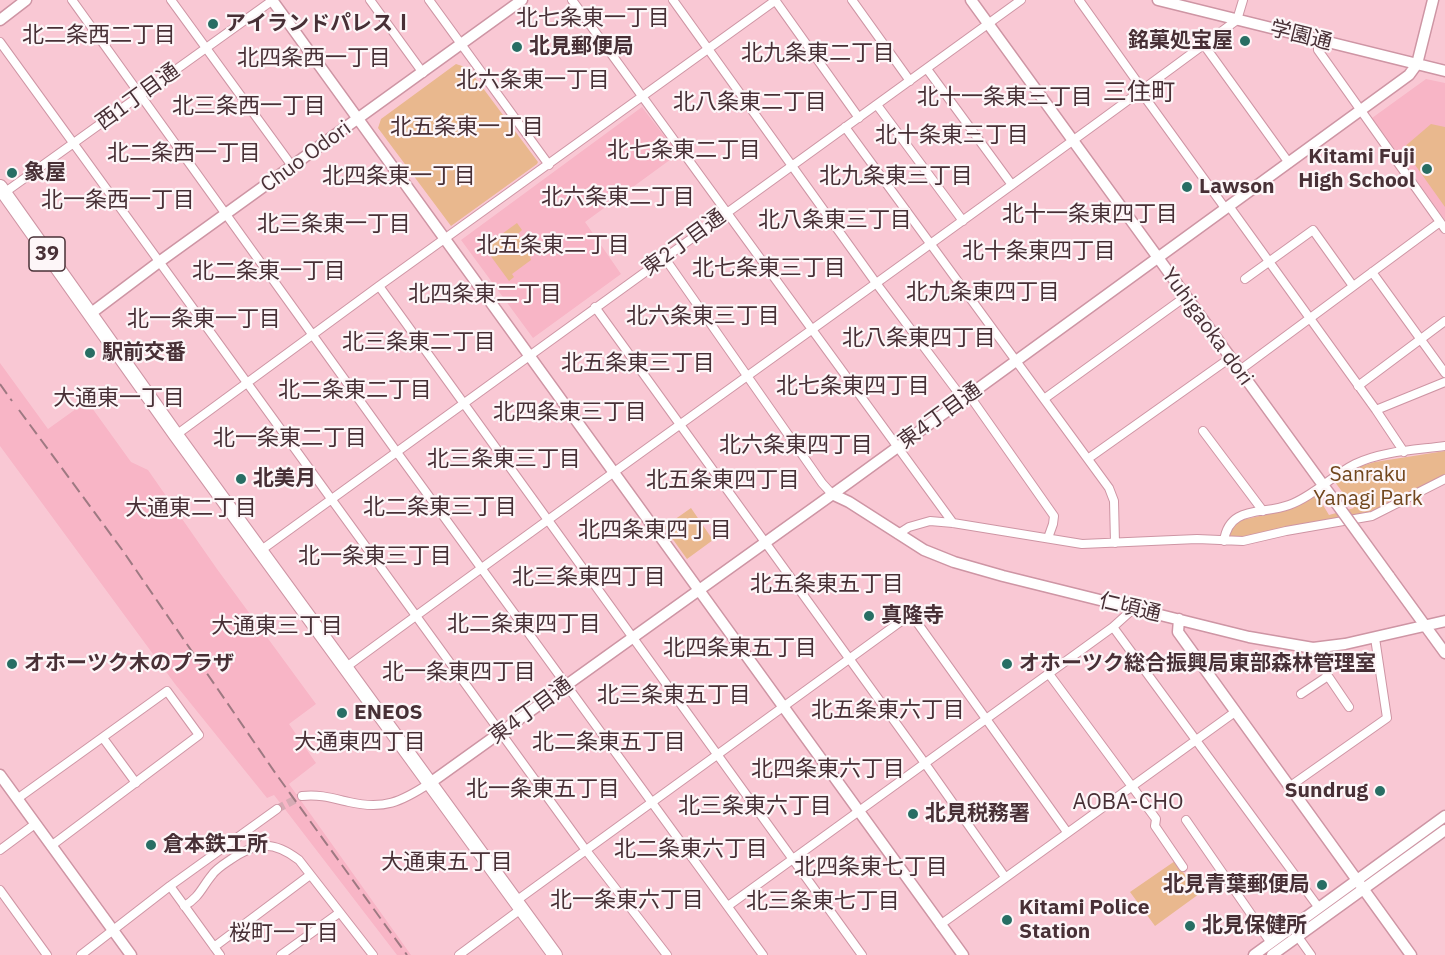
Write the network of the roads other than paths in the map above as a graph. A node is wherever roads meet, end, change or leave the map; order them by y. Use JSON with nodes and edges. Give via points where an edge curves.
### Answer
{"nodes":[{"id":1,"x":26,"y":0,"type":"edge"},
{"id":2,"x":72,"y":0,"type":"edge"},
{"id":3,"x":171,"y":0,"type":"edge"},
{"id":4,"x":272,"y":0,"type":"edge"},
{"id":5,"x":370,"y":0,"type":"edge"},
{"id":6,"x":429,"y":0,"type":"edge"},
{"id":7,"x":572,"y":0,"type":"edge"},
{"id":8,"x":673,"y":0,"type":"edge"},
{"id":9,"x":775,"y":0,"type":"edge"},
{"id":10,"x":852,"y":0,"type":"edge"},
{"id":11,"x":971,"y":0,"type":"edge"},
{"id":12,"x":1021,"y":0,"type":"edge"},
{"id":13,"x":1078,"y":0,"type":"edge"},
{"id":14,"x":1158,"y":0,"type":"edge"},
{"id":15,"x":1243,"y":0,"type":"edge"},
{"id":16,"x":1433,"y":0,"type":"edge"},
{"id":17,"x":514,"y":2,"type":"edge"},
{"id":18,"x":0,"y":20,"type":"edge"},
{"id":19,"x":1238,"y":20,"type":"junction"},
{"id":20,"x":988,"y":24,"type":"junction"},
{"id":21,"x":1318,"y":40,"type":"junction"},
{"id":22,"x":0,"y":42,"type":"edge"},
{"id":23,"x":460,"y":44,"type":"junction"},
{"id":24,"x":1204,"y":45,"type":"junction"},
{"id":25,"x":206,"y":49,"type":"junction"},
{"id":26,"x":709,"y":50,"type":"junction"},
{"id":27,"x":1417,"y":64,"type":"junction"},
{"id":28,"x":927,"y":69,"type":"junction"},
{"id":29,"x":1445,"y":71,"type":"edge"},
{"id":30,"x":423,"y":73,"type":"junction"},
{"id":31,"x":910,"y":81,"type":"junction"},
{"id":32,"x":1142,"y":91,"type":"junction"},
{"id":33,"x":141,"y":94,"type":"junction"},
{"id":34,"x":642,"y":97,"type":"junction"},
{"id":35,"x":877,"y":105,"type":"junction"},
{"id":36,"x":1360,"y":111,"type":"junction"},
{"id":37,"x":858,"y":118,"type":"junction"},
{"id":38,"x":358,"y":120,"type":"junction"},
{"id":39,"x":845,"y":128,"type":"junction"},
{"id":40,"x":1073,"y":140,"type":"junction"},
{"id":41,"x":75,"y":143,"type":"junction"},
{"id":42,"x":1289,"y":163,"type":"junction"},
{"id":43,"x":549,"y":165,"type":"junction"},
{"id":44,"x":792,"y":165,"type":"junction"},
{"id":45,"x":292,"y":166,"type":"junction"},
{"id":46,"x":1012,"y":185,"type":"junction"},
{"id":47,"x":2,"y":190,"type":"edge"},
{"id":48,"x":1227,"y":207,"type":"junction"},
{"id":49,"x":727,"y":212,"type":"junction"},
{"id":50,"x":227,"y":214,"type":"junction"},
{"id":51,"x":963,"y":221,"type":"junction"},
{"id":52,"x":1440,"y":222,"type":"junction"},
{"id":53,"x":1445,"y":229,"type":"edge"},
{"id":54,"x":446,"y":239,"type":"junction"},
{"id":55,"x":930,"y":246,"type":"junction"},
{"id":56,"x":664,"y":257,"type":"junction"},
{"id":57,"x":1157,"y":258,"type":"junction"},
{"id":58,"x":159,"y":262,"type":"junction"},
{"id":59,"x":1268,"y":262,"type":"junction"},
{"id":60,"x":1372,"y":272,"type":"junction"},
{"id":61,"x":1245,"y":279,"type":"dead end"},
{"id":62,"x":876,"y":283,"type":"junction"},
{"id":63,"x":379,"y":286,"type":"junction"},
{"id":64,"x":1353,"y":286,"type":"junction"},
{"id":65,"x":1185,"y":297,"type":"junction"},
{"id":66,"x":595,"y":308,"type":"junction"},
{"id":67,"x":90,"y":314,"type":"junction"},
{"id":68,"x":1309,"y":319,"type":"junction"},
{"id":69,"x":1445,"y":321,"type":"edge"},
{"id":70,"x":812,"y":330,"type":"junction"},
{"id":71,"x":314,"y":334,"type":"junction"},
{"id":72,"x":1420,"y":340,"type":"junction"},
{"id":73,"x":529,"y":356,"type":"junction"},
{"id":74,"x":1230,"y":358,"type":"junction"},
{"id":75,"x":1016,"y":361,"type":"junction"},
{"id":76,"x":1240,"y":370,"type":"junction"},
{"id":77,"x":1445,"y":373,"type":"edge"},
{"id":78,"x":747,"y":376,"type":"junction"},
{"id":79,"x":247,"y":382,"type":"junction"},
{"id":80,"x":1445,"y":382,"type":"edge"},
{"id":81,"x":1358,"y":386,"type":"junction"},
{"id":82,"x":966,"y":397,"type":"junction"},
{"id":83,"x":1044,"y":399,"type":"junction"},
{"id":84,"x":463,"y":404,"type":"junction"},
{"id":85,"x":1376,"y":410,"type":"junction"},
{"id":86,"x":679,"y":425,"type":"junction"},
{"id":87,"x":1203,"y":431,"type":"dead end"},
{"id":88,"x":176,"y":435,"type":"junction"},
{"id":89,"x":1445,"y":446,"type":"edge"},
{"id":90,"x":897,"y":447,"type":"junction"},
{"id":91,"x":396,"y":452,"type":"junction"},
{"id":92,"x":1404,"y":452,"type":"junction"},
{"id":93,"x":1089,"y":458,"type":"junction"},
{"id":94,"x":614,"y":474,"type":"junction"},
{"id":95,"x":1445,"y":479,"type":"edge"},
{"id":96,"x":1322,"y":484,"type":"junction"},
{"id":97,"x":832,"y":494,"type":"junction"},
{"id":98,"x":331,"y":498,"type":"junction"},
{"id":99,"x":1263,"y":511,"type":"junction"},
{"id":100,"x":548,"y":520,"type":"junction"},
{"id":101,"x":953,"y":522,"type":"junction"},
{"id":102,"x":898,"y":534,"type":"junction"},
{"id":103,"x":1048,"y":538,"type":"junction"},
{"id":104,"x":1224,"y":541,"type":"junction"},
{"id":105,"x":765,"y":542,"type":"junction"},
{"id":106,"x":1115,"y":543,"type":"junction"},
{"id":107,"x":260,"y":551,"type":"junction"},
{"id":108,"x":481,"y":568,"type":"junction"},
{"id":109,"x":698,"y":590,"type":"junction"},
{"id":110,"x":1133,"y":609,"type":"junction"},
{"id":111,"x":416,"y":616,"type":"junction"},
{"id":112,"x":1179,"y":619,"type":"junction"},
{"id":113,"x":1445,"y":621,"type":"edge"},
{"id":114,"x":1426,"y":626,"type":"junction"},
{"id":115,"x":1113,"y":627,"type":"junction"},
{"id":116,"x":633,"y":638,"type":"junction"},
{"id":117,"x":1375,"y":638,"type":"junction"},
{"id":118,"x":1313,"y":648,"type":"junction"},
{"id":119,"x":1445,"y":653,"type":"edge"},
{"id":120,"x":850,"y":658,"type":"junction"},
{"id":121,"x":345,"y":668,"type":"junction"},
{"id":122,"x":1049,"y":674,"type":"junction"},
{"id":123,"x":1328,"y":676,"type":"junction"},
{"id":124,"x":567,"y":685,"type":"junction"},
{"id":125,"x":1301,"y":694,"type":"dead end"},
{"id":126,"x":784,"y":707,"type":"junction"},
{"id":127,"x":1349,"y":707,"type":"dead end"},
{"id":128,"x":1235,"y":712,"type":"junction"},
{"id":129,"x":986,"y":718,"type":"junction"},
{"id":130,"x":501,"y":734,"type":"junction"},
{"id":131,"x":103,"y":738,"type":"junction"},
{"id":132,"x":1196,"y":740,"type":"junction"},
{"id":133,"x":717,"y":755,"type":"junction"},
{"id":134,"x":924,"y":762,"type":"junction"},
{"id":135,"x":0,"y":775,"type":"edge"},
{"id":136,"x":136,"y":783,"type":"junction"},
{"id":137,"x":430,"y":783,"type":"junction"},
{"id":138,"x":1132,"y":787,"type":"junction"},
{"id":139,"x":1289,"y":787,"type":"junction"},
{"id":140,"x":302,"y":796,"type":"tunnel mouth"},
{"id":141,"x":17,"y":799,"type":"junction"},
{"id":142,"x":651,"y":802,"type":"junction"},
{"id":143,"x":277,"y":808,"type":"tunnel mouth"},
{"id":144,"x":859,"y":810,"type":"junction"},
{"id":145,"x":1445,"y":816,"type":"edge"},
{"id":146,"x":1186,"y":820,"type":"dead end"},
{"id":147,"x":35,"y":824,"type":"junction"},
{"id":148,"x":1445,"y":830,"type":"edge"},
{"id":149,"x":1067,"y":832,"type":"junction"},
{"id":150,"x":51,"y":846,"type":"junction"},
{"id":151,"x":585,"y":849,"type":"junction"},
{"id":152,"x":0,"y":850,"type":"edge"},
{"id":153,"x":792,"y":858,"type":"junction"},
{"id":154,"x":1183,"y":867,"type":"dead end"},
{"id":155,"x":310,"y":875,"type":"junction"},
{"id":156,"x":1005,"y":877,"type":"junction"},
{"id":157,"x":1360,"y":885,"type":"junction"},
{"id":158,"x":170,"y":886,"type":"junction"},
{"id":159,"x":0,"y":890,"type":"edge"},
{"id":160,"x":519,"y":905,"type":"junction"},
{"id":161,"x":184,"y":906,"type":"junction"},
{"id":162,"x":728,"y":906,"type":"junction"},
{"id":163,"x":1319,"y":909,"type":"junction"},
{"id":164,"x":339,"y":913,"type":"junction"},
{"id":165,"x":940,"y":925,"type":"junction"},
{"id":166,"x":113,"y":931,"type":"junction"},
{"id":167,"x":1295,"y":932,"type":"junction"},
{"id":168,"x":1271,"y":943,"type":"junction"},
{"id":169,"x":214,"y":947,"type":"junction"},
{"id":170,"x":47,"y":955,"type":"edge"},
{"id":171,"x":81,"y":955,"type":"edge"},
{"id":172,"x":131,"y":955,"type":"edge"},
{"id":173,"x":219,"y":955,"type":"edge"},
{"id":174,"x":281,"y":955,"type":"edge"},
{"id":175,"x":373,"y":955,"type":"edge"},
{"id":176,"x":459,"y":955,"type":"edge"},
{"id":177,"x":555,"y":955,"type":"edge"},
{"id":178,"x":667,"y":955,"type":"edge"},
{"id":179,"x":763,"y":955,"type":"edge"},
{"id":180,"x":862,"y":955,"type":"edge"},
{"id":181,"x":963,"y":955,"type":"edge"},
{"id":182,"x":1254,"y":955,"type":"edge"},
{"id":183,"x":1272,"y":955,"type":"edge"},
{"id":184,"x":1311,"y":955,"type":"edge"},
{"id":185,"x":1411,"y":955,"type":"edge"}],
"edges":[{"from":1,"to":18,"type":"street"},
{"from":2,"to":33,"type":"street"},
{"from":3,"to":25,"type":"street"},
{"from":4,"to":25,"type":"street","name":"西1丁目通"},
{"from":4,"to":38,"type":"street"},
{"from":5,"to":30,"type":"street"},
{"from":6,"to":23,"type":"street"},
{"from":7,"to":34,"type":"street"},
{"from":8,"to":26,"type":"street"},
{"from":9,"to":26,"type":"street"},
{"from":9,"to":37,"type":"street"},
{"from":10,"to":31,"type":"street"},
{"from":11,"to":20,"type":"street","name":"Yuhigaoka dori"},
{"from":12,"to":20,"type":"street","name":"東2丁目通"},
{"from":13,"to":32,"type":"street"},
{"from":14,"to":19,"type":"street","name":"学園通"},
{"from":15,"to":19,"type":"street"},
{"from":16,"to":27,"type":"street"},
{"from":17,"to":23,"type":"street","name":"Chuo Odori"},
{"from":19,"to":21,"type":"street","name":"学園通"},
{"from":19,"to":24,"type":"street"},
{"from":20,"to":28,"type":"street","name":"東2丁目通"},
{"from":20,"to":40,"type":"street","name":"Yuhigaoka dori"},
{"from":21,"to":27,"type":"street","name":"学園通"},
{"from":21,"to":36,"type":"street","via":[[1318,50]]},
{"from":22,"to":41,"type":"street"},
{"from":23,"to":30,"type":"street","name":"Chuo Odori"},
{"from":23,"to":43,"type":"street"},
{"from":24,"to":32,"type":"street"},
{"from":24,"to":42,"type":"street"},
{"from":25,"to":33,"type":"street","name":"西1丁目通"},
{"from":25,"to":45,"type":"street"},
{"from":26,"to":34,"type":"street"},
{"from":26,"to":44,"type":"street"},
{"from":27,"to":29,"type":"street","name":"学園通"},
{"from":27,"to":36,"type":"street","name":"東4丁目通","via":[[1409,75]]},
{"from":28,"to":31,"type":"street","name":"東2丁目通"},
{"from":28,"to":46,"type":"street"},
{"from":30,"to":38,"type":"street","name":"Chuo Odori"},
{"from":31,"to":35,"type":"street","name":"東2丁目通"},
{"from":32,"to":40,"type":"street"},
{"from":32,"to":48,"type":"street"},
{"from":33,"to":41,"type":"street","name":"西1丁目通"},
{"from":33,"to":50,"type":"street"},
{"from":34,"to":43,"type":"street"},
{"from":34,"to":49,"type":"street"},
{"from":35,"to":37,"type":"street","name":"東2丁目通"},
{"from":35,"to":51,"type":"street"},
{"from":36,"to":42,"type":"street","name":"東4丁目通"},
{"from":36,"to":52,"type":"street"},
{"from":37,"to":39,"type":"street","name":"東2丁目通"},
{"from":38,"to":45,"type":"street","name":"Chuo Odori"},
{"from":38,"to":54,"type":"street"},
{"from":39,"to":44,"type":"street","name":"東2丁目通"},
{"from":39,"to":55,"type":"street"},
{"from":40,"to":46,"type":"street"},
{"from":40,"to":57,"type":"street","name":"Yuhigaoka dori"},
{"from":41,"to":47,"type":"street","name":"西1丁目通"},
{"from":41,"to":58,"type":"street"},
{"from":42,"to":48,"type":"street","name":"東4丁目通"},
{"from":43,"to":54,"type":"street"},
{"from":44,"to":49,"type":"street","name":"東2丁目通"},
{"from":44,"to":62,"type":"street"},
{"from":45,"to":50,"type":"street","name":"Chuo Odori"},
{"from":46,"to":51,"type":"street"},
{"from":47,"to":67,"type":"highway","number":"39"},
{"from":48,"to":57,"type":"street","name":"東4丁目通"},
{"from":48,"to":59,"type":"street"},
{"from":49,"to":56,"type":"street","name":"東2丁目通"},
{"from":49,"to":70,"type":"street"},
{"from":50,"to":58,"type":"street","name":"Chuo Odori"},
{"from":50,"to":71,"type":"street"},
{"from":51,"to":55,"type":"street"},
{"from":52,"to":53,"type":"street"},
{"from":52,"to":60,"type":"street"},
{"from":54,"to":63,"type":"street"},
{"from":54,"to":73,"type":"street"},
{"from":55,"to":62,"type":"street"},
{"from":55,"to":75,"type":"street"},
{"from":56,"to":66,"type":"street","name":"東2丁目通"},
{"from":56,"to":78,"type":"street"},
{"from":57,"to":65,"type":"street","name":"Yuhigaoka dori"},
{"from":57,"to":75,"type":"street","name":"東4丁目通"},
{"from":58,"to":67,"type":"street","name":"Chuo Odori"},
{"from":58,"to":79,"type":"street"},
{"from":59,"to":61,"type":"street"},
{"from":59,"to":64,"type":"street","via":[[1313,230]]},
{"from":59,"to":68,"type":"street"},
{"from":60,"to":64,"type":"street"},
{"from":60,"to":72,"type":"street"},
{"from":62,"to":70,"type":"street"},
{"from":62,"to":82,"type":"street"},
{"from":63,"to":71,"type":"street"},
{"from":63,"to":84,"type":"street"},
{"from":64,"to":68,"type":"street"},
{"from":65,"to":74,"type":"street","name":"Yuhigaoka dori"},
{"from":65,"to":83,"type":"street"},
{"from":66,"to":73,"type":"street","name":"東2丁目通"},
{"from":66,"to":86,"type":"street"},
{"from":67,"to":88,"type":"highway","number":"39"},
{"from":68,"to":76,"type":"street"},
{"from":68,"to":81,"type":"street"},
{"from":69,"to":72,"type":"street"},
{"from":70,"to":78,"type":"street"},
{"from":70,"to":90,"type":"street"},
{"from":71,"to":79,"type":"street"},
{"from":71,"to":91,"type":"street"},
{"from":72,"to":77,"type":"street"},
{"from":72,"to":81,"type":"street"},
{"from":73,"to":84,"type":"street","name":"東2丁目通"},
{"from":73,"to":94,"type":"street"},
{"from":74,"to":76,"type":"street","name":"Yuhigaoka dori"},
{"from":74,"to":93,"type":"street"},
{"from":75,"to":82,"type":"street","name":"東4丁目通"},
{"from":75,"to":83,"type":"street"},
{"from":76,"to":96,"type":"street","name":"Yuhigaoka dori"},
{"from":78,"to":86,"type":"street"},
{"from":78,"to":97,"type":"street"},
{"from":79,"to":88,"type":"street"},
{"from":79,"to":98,"type":"street"},
{"from":80,"to":85,"type":"street"},
{"from":81,"to":85,"type":"street"},
{"from":82,"to":90,"type":"street","name":"東4丁目通"},
{"from":82,"to":103,"type":"street","via":[[1049,506],[1054,516]]},
{"from":83,"to":93,"type":"street"},
{"from":84,"to":91,"type":"street","name":"東2丁目通"},
{"from":84,"to":100,"type":"street"},
{"from":85,"to":92,"type":"street"},
{"from":86,"to":94,"type":"street"},
{"from":86,"to":105,"type":"street"},
{"from":87,"to":99,"type":"street"},
{"from":88,"to":107,"type":"highway","number":"39"},
{"from":89,"to":92,"type":"street"},
{"from":90,"to":97,"type":"street","name":"東4丁目通"},
{"from":90,"to":101,"type":"street"},
{"from":91,"to":98,"type":"street","name":"東2丁目通"},
{"from":91,"to":108,"type":"street"},
{"from":92,"to":96,"type":"street","via":[[1371,457]]},
{"from":93,"to":106,"type":"street","via":[[1114,501]]},
{"from":94,"to":100,"type":"street"},
{"from":94,"to":109,"type":"street"},
{"from":95,"to":104,"type":"street","via":[[1372,516],[1243,541]]},
{"from":96,"to":99,"type":"street","via":[[1289,505]]},
{"from":96,"to":114,"type":"street","name":"Yuhigaoka dori","bridge":true},
{"from":97,"to":102,"type":"street","name":"仁頃通"},
{"from":97,"to":105,"type":"street","name":"東4丁目通"},
{"from":98,"to":107,"type":"street","name":"東2丁目通"},
{"from":98,"to":111,"type":"street"},
{"from":99,"to":104,"type":"street","via":[[1232,520]]},
{"from":100,"to":108,"type":"street"},
{"from":100,"to":116,"type":"street"},
{"from":101,"to":102,"type":"street","via":[[930,521]]},
{"from":101,"to":103,"type":"street"},
{"from":102,"to":110,"type":"street","name":"仁頃通","via":[[954,562]]},
{"from":103,"to":106,"type":"street","via":[[1082,544]]},
{"from":104,"to":106,"type":"street"},
{"from":105,"to":109,"type":"street","name":"東4丁目通"},
{"from":105,"to":120,"type":"street"},
{"from":107,"to":121,"type":"highway","number":"39"},
{"from":108,"to":111,"type":"street"},
{"from":108,"to":124,"type":"street"},
{"from":109,"to":116,"type":"street","name":"東4丁目通"},
{"from":109,"to":126,"type":"street"},
{"from":110,"to":112,"type":"street","name":"仁頃通"},
{"from":110,"to":115,"type":"street"},
{"from":111,"to":121,"type":"street"},
{"from":111,"to":130,"type":"street"},
{"from":112,"to":118,"type":"street","name":"仁頃通"},
{"from":112,"to":128,"type":"street","via":[[1178,632]]},
{"from":113,"to":114,"type":"street","name":"仁頃通"},
{"from":114,"to":117,"type":"street","name":"仁頃通"},
{"from":114,"to":119,"type":"street","name":"Yuhigaoka dori"},
{"from":115,"to":122,"type":"street"},
{"from":115,"to":132,"type":"street"},
{"from":116,"to":124,"type":"street","name":"東4丁目通"},
{"from":116,"to":133,"type":"street"},
{"from":117,"to":118,"type":"street","name":"仁頃通"},
{"from":117,"to":139,"type":"street","via":[[1387,718]]},
{"from":118,"to":123,"type":"street"},
{"from":120,"to":126,"type":"street"},
{"from":120,"to":129,"type":"street","via":[[911,614]]},
{"from":120,"to":134,"type":"street"},
{"from":121,"to":137,"type":"highway","number":"39"},
{"from":122,"to":129,"type":"street"},
{"from":122,"to":138,"type":"street"},
{"from":123,"to":125,"type":"street"},
{"from":123,"to":127,"type":"street"},
{"from":124,"to":130,"type":"street","name":"東4丁目通"},
{"from":124,"to":142,"type":"street"},
{"from":126,"to":133,"type":"street"},
{"from":126,"to":144,"type":"street"},
{"from":128,"to":132,"type":"street"},
{"from":128,"to":139,"type":"street"},
{"from":129,"to":134,"type":"street"},
{"from":129,"to":149,"type":"street"},
{"from":130,"to":137,"type":"street","name":"東4丁目通"},
{"from":130,"to":151,"type":"street"},
{"from":131,"to":136,"type":"street"},
{"from":131,"to":136,"type":"street","via":[[167,691],[199,735]]},
{"from":131,"to":141,"type":"street"},
{"from":132,"to":138,"type":"street"},
{"from":132,"to":163,"type":"street"},
{"from":133,"to":142,"type":"street"},
{"from":133,"to":153,"type":"street"},
{"from":134,"to":144,"type":"street"},
{"from":134,"to":156,"type":"street"},
{"from":135,"to":141,"type":"street"},
{"from":136,"to":150,"type":"street"},
{"from":137,"to":140,"type":"street","via":[[407,798],[375,806],[327,796]]},
{"from":137,"to":160,"type":"highway","number":"39"},
{"from":138,"to":149,"type":"street"},
{"from":138,"to":154,"type":"street","via":[[1156,819],[1155,826]]},
{"from":139,"to":157,"type":"street"},
{"from":141,"to":147,"type":"street"},
{"from":142,"to":151,"type":"street"},
{"from":142,"to":162,"type":"street"},
{"from":143,"to":158,"type":"street"},
{"from":144,"to":153,"type":"street"},
{"from":144,"to":165,"type":"street"},
{"from":145,"to":157,"type":"street"},
{"from":146,"to":168,"type":"street"},
{"from":147,"to":150,"type":"street"},
{"from":147,"to":152,"type":"street"},
{"from":148,"to":157,"type":"street"},
{"from":149,"to":156,"type":"street"},
{"from":150,"to":166,"type":"street"},
{"from":151,"to":160,"type":"street"},
{"from":151,"to":178,"type":"street"},
{"from":153,"to":162,"type":"street"},
{"from":153,"to":180,"type":"street"},
{"from":155,"to":161,"type":"street","via":[[287,851],[268,845],[247,848],[212,874],[203,890]]},
{"from":155,"to":164,"type":"street"},
{"from":155,"to":169,"type":"street"},
{"from":156,"to":165,"type":"street"},
{"from":157,"to":163,"type":"street"},
{"from":157,"to":167,"type":"street"},
{"from":157,"to":185,"type":"street"},
{"from":158,"to":161,"type":"street"},
{"from":158,"to":166,"type":"street"},
{"from":159,"to":170,"type":"street"},
{"from":160,"to":176,"type":"street"},
{"from":160,"to":177,"type":"highway","number":"39"},
{"from":161,"to":169,"type":"street"},
{"from":162,"to":179,"type":"street"},
{"from":163,"to":167,"type":"street"},
{"from":164,"to":174,"type":"street"},
{"from":164,"to":175,"type":"street"},
{"from":165,"to":181,"type":"street"},
{"from":166,"to":171,"type":"street"},
{"from":166,"to":172,"type":"street"},
{"from":167,"to":168,"type":"street"},
{"from":167,"to":183,"type":"street"},
{"from":167,"to":184,"type":"street"},
{"from":168,"to":182,"type":"street"},
{"from":169,"to":173,"type":"street"}]}
